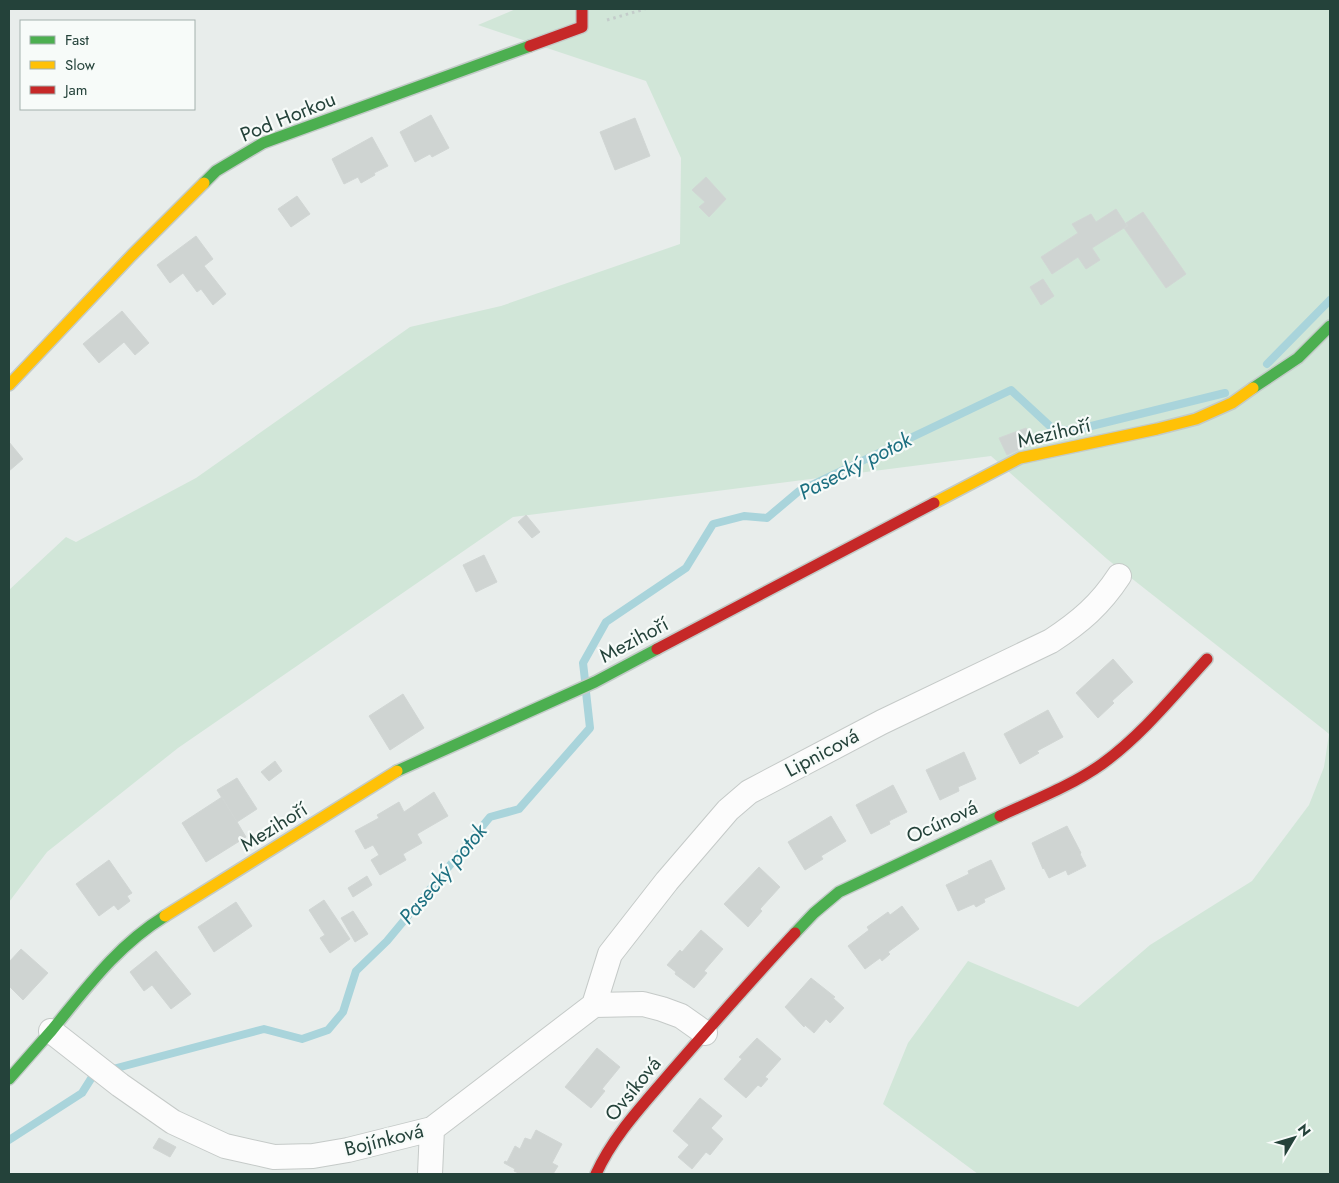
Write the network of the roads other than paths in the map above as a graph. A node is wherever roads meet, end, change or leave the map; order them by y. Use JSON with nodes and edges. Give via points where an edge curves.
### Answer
{"nodes":[{"id":1,"x":582,"y":9,"type":"edge"},
{"id":2,"x":1330,"y":326,"type":"edge"},
{"id":3,"x":9,"y":386,"type":"edge"},
{"id":4,"x":1120,"y":576,"type":"dead end"},
{"id":5,"x":1207,"y":659,"type":"dead end"},
{"id":6,"x":594,"y":1005,"type":"junction"},
{"id":7,"x":51,"y":1031,"type":"junction"},
{"id":8,"x":705,"y":1033,"type":"junction"},
{"id":9,"x":9,"y":1079,"type":"edge"},
{"id":10,"x":432,"y":1129,"type":"junction"},
{"id":11,"x":430,"y":1174,"type":"edge"},
{"id":12,"x":596,"y":1174,"type":"edge"}],
"edges":[{"from":1,"to":3,"type":"street","name":"Pod Horkou","via":[[582,27],[262,143],[216,171]]},
{"from":2,"to":7,"type":"street","name":"Mezihoří","via":[[1298,358],[1232,402],[1196,419],[1157,430],[1020,458],[595,682],[404,766],[130,941],[102,968]]},
{"from":4,"to":6,"type":"street","name":"Lipnicová","via":[[1093,610],[1051,641],[882,722],[749,792],[728,810],[667,881],[610,954]]},
{"from":5,"to":8,"type":"street","name":"Ocúnová","via":[[1139,733],[1101,764],[1058,789],[839,892],[814,913]]},
{"from":6,"to":8,"type":"street","via":[[643,1004],[681,1016]]},
{"from":6,"to":10,"type":"street","name":"Bojínková"},
{"from":7,"to":9,"type":"street","name":"Mezihoří"},
{"from":7,"to":10,"type":"street","name":"Bojínková","via":[[173,1122],[225,1146],[274,1156],[312,1156]]},
{"from":8,"to":12,"type":"street","name":"Ovsíková","via":[[625,1126]]},
{"from":10,"to":11,"type":"street"}]}
